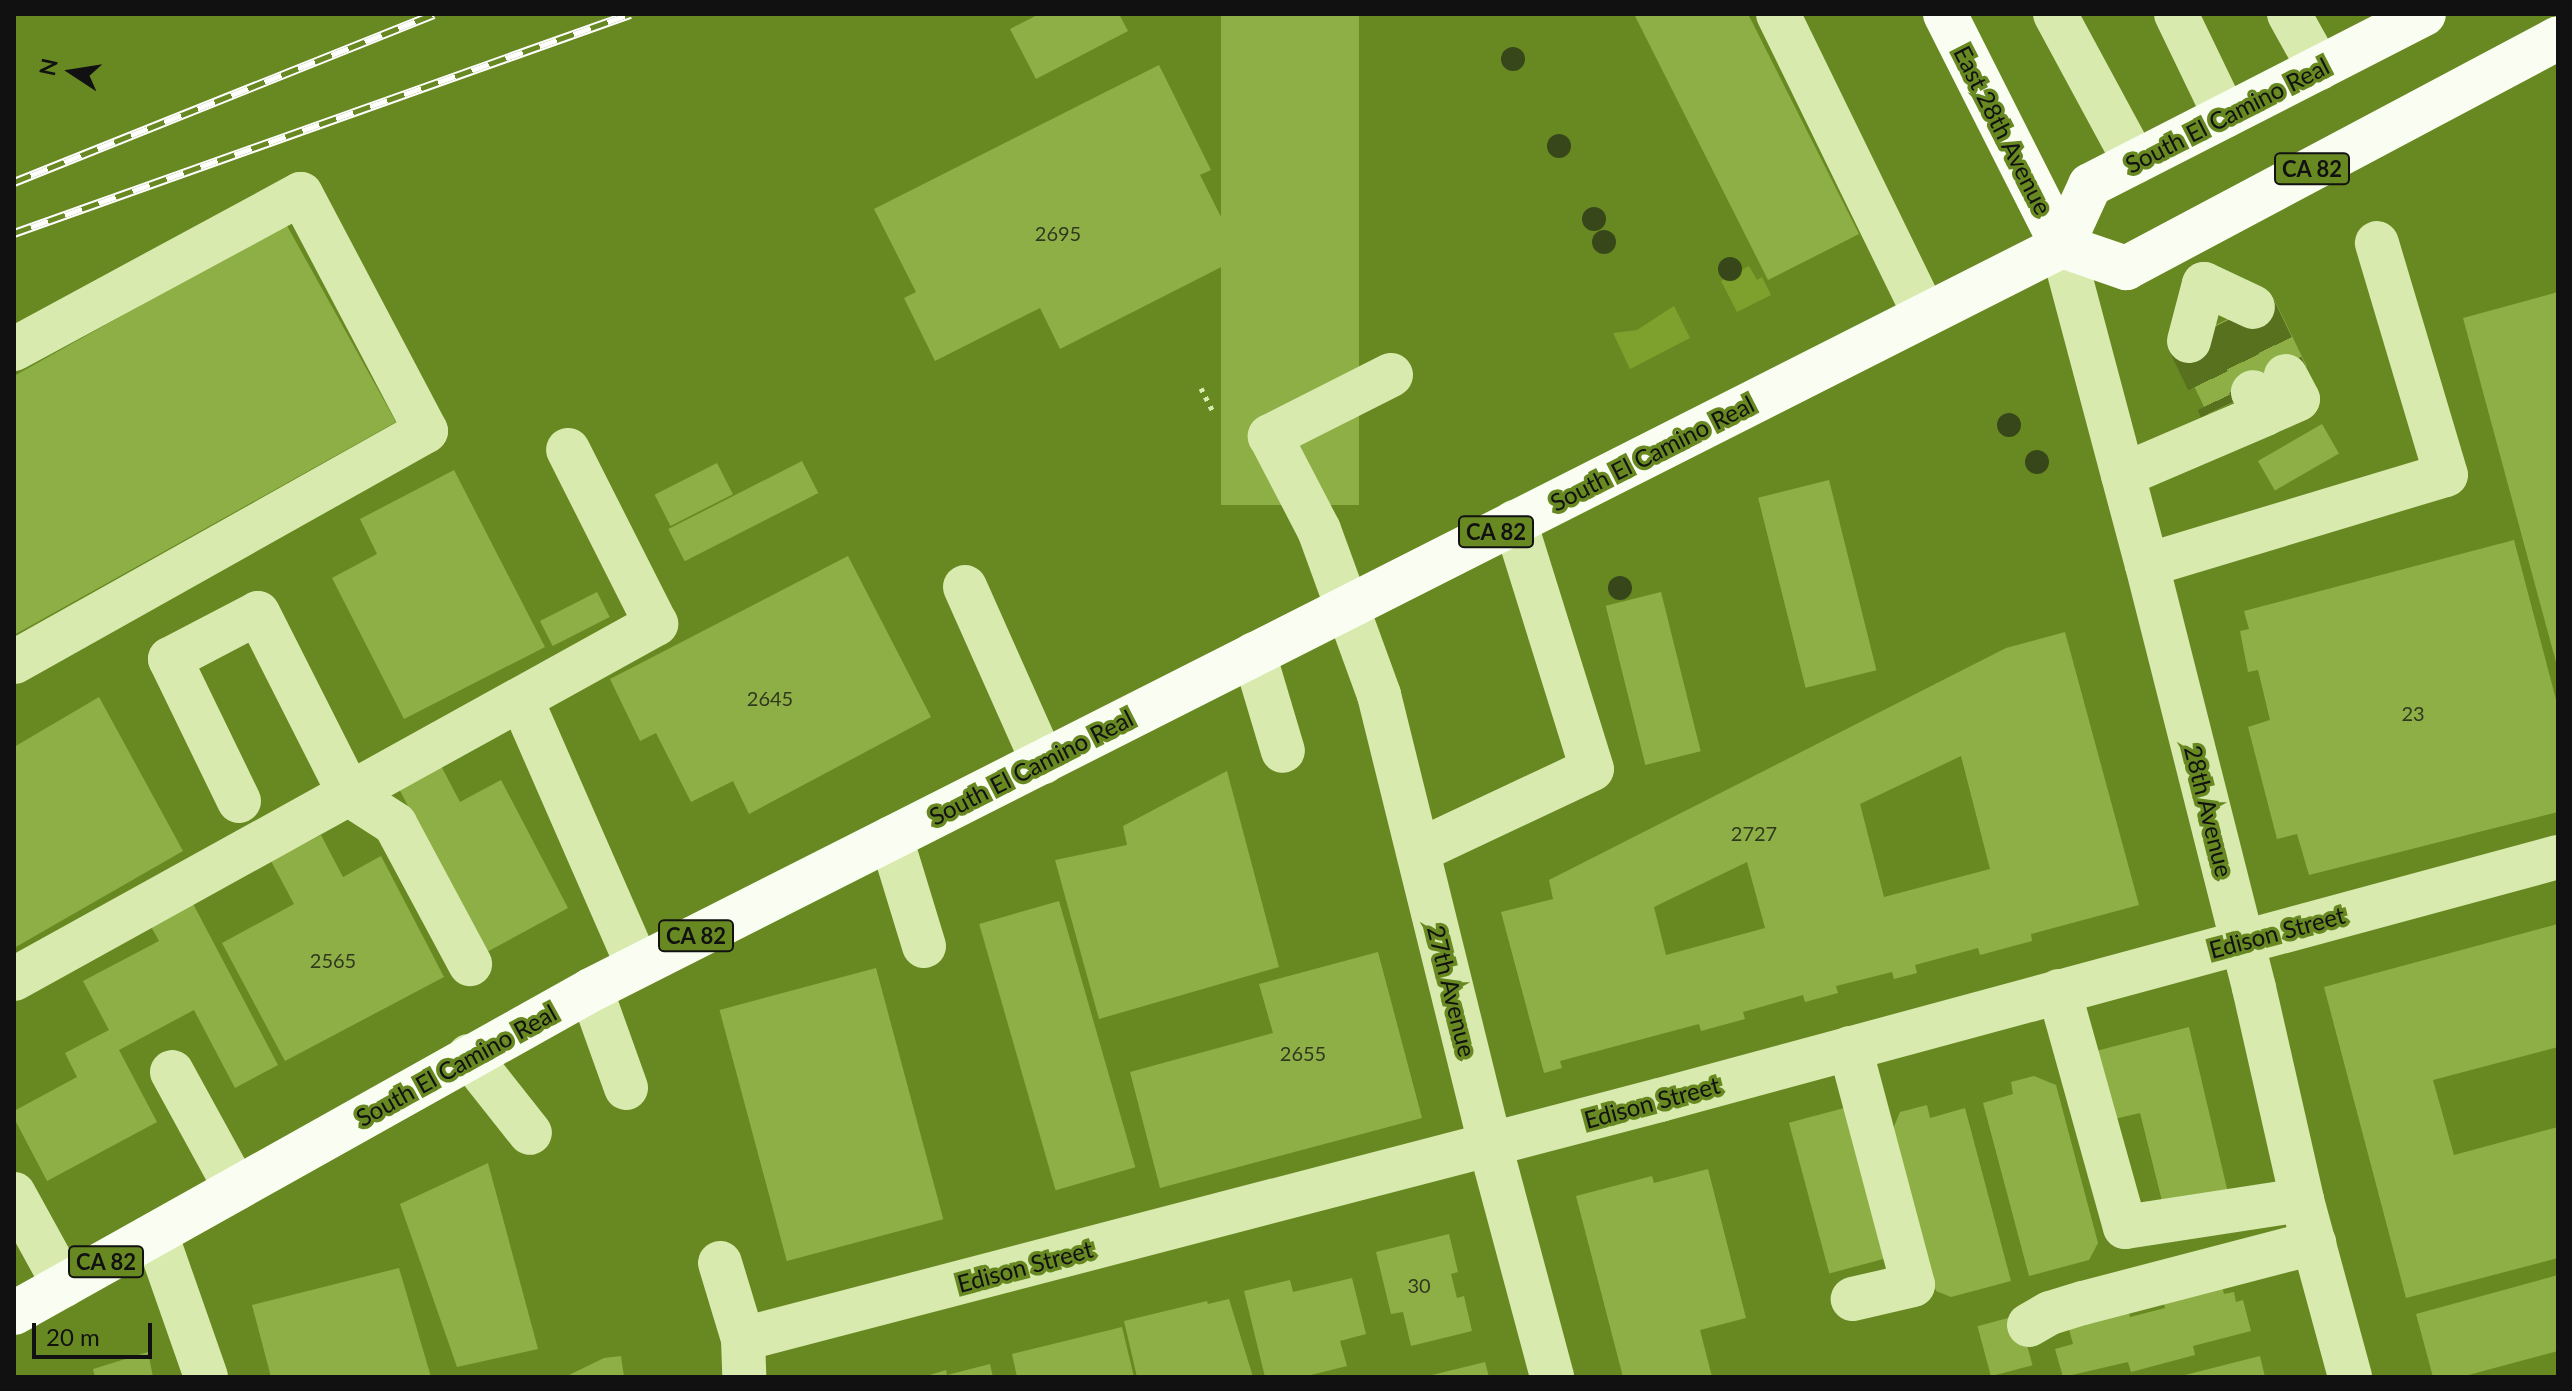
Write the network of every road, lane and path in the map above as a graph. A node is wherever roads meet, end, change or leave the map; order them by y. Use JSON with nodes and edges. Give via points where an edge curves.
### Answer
{"nodes":[{"id":1,"x":1778,"y":14,"type":"edge"},
{"id":2,"x":1945,"y":14,"type":"edge"},
{"id":3,"x":2055,"y":14,"type":"edge"},
{"id":4,"x":2176,"y":14,"type":"edge"},
{"id":5,"x":2289,"y":14,"type":"edge"},
{"id":6,"x":2410,"y":17,"type":"edge"},
{"id":7,"x":2558,"y":38,"type":"edge"},
{"id":8,"x":2319,"y":68,"type":"junction"},
{"id":9,"x":2225,"y":116,"type":"junction"},
{"id":10,"x":2135,"y":162,"type":"junction"},
{"id":11,"x":2185,"y":238,"type":"junction"},
{"id":12,"x":2377,"y":243,"type":"dead end"},
{"id":13,"x":2062,"y":246,"type":"junction"},
{"id":14,"x":1925,"y":315,"type":"junction"},
{"id":15,"x":2221,"y":324,"type":"tunnel mouth"},
{"id":16,"x":14,"y":349,"type":"edge"},
{"id":17,"x":1391,"y":375,"type":"dead end"},
{"id":18,"x":1201,"y":388,"type":"dead end"},
{"id":19,"x":2251,"y":404,"type":"dead end"},
{"id":20,"x":1214,"y":413,"type":"dead end"},
{"id":21,"x":568,"y":450,"type":"dead end"},
{"id":22,"x":2123,"y":475,"type":"junction"},
{"id":23,"x":1515,"y":522,"type":"junction"},
{"id":24,"x":2147,"y":565,"type":"junction"},
{"id":25,"x":965,"y":587,"type":"dead end"},
{"id":26,"x":1346,"y":608,"type":"junction"},
{"id":27,"x":1254,"y":654,"type":"junction"},
{"id":28,"x":14,"y":662,"type":"edge"},
{"id":29,"x":522,"y":701,"type":"junction"},
{"id":30,"x":1283,"y":751,"type":"dead end"},
{"id":31,"x":1043,"y":762,"type":"junction"},
{"id":32,"x":350,"y":795,"type":"junction"},
{"id":33,"x":239,"y":801,"type":"dead end"},
{"id":34,"x":891,"y":838,"type":"junction"},
{"id":35,"x":1418,"y":851,"type":"junction"},
{"id":36,"x":2558,"y":857,"type":"edge"},
{"id":37,"x":2243,"y":942,"type":"junction"},
{"id":38,"x":924,"y":946,"type":"dead end"},
{"id":39,"x":470,"y":964,"type":"dead end"},
{"id":40,"x":638,"y":966,"type":"junction"},
{"id":41,"x":14,"y":979,"type":"edge"},
{"id":42,"x":591,"y":990,"type":"junction"},
{"id":43,"x":2059,"y":991,"type":"junction"},
{"id":44,"x":1850,"y":1048,"type":"junction"},
{"id":45,"x":469,"y":1056,"type":"junction"},
{"id":46,"x":172,"y":1072,"type":"dead end"},
{"id":47,"x":626,"y":1088,"type":"dead end"},
{"id":48,"x":530,"y":1133,"type":"dead end"},
{"id":49,"x":1490,"y":1145,"type":"junction"},
{"id":50,"x":236,"y":1189,"type":"junction"},
{"id":51,"x":14,"y":1194,"type":"edge"},
{"id":52,"x":2302,"y":1200,"type":"junction"},
{"id":53,"x":156,"y":1234,"type":"junction"},
{"id":54,"x":2314,"y":1243,"type":"junction"},
{"id":55,"x":720,"y":1263,"type":"dead end"},
{"id":56,"x":64,"y":1285,"type":"junction"},
{"id":57,"x":1853,"y":1299,"type":"dead end"},
{"id":58,"x":14,"y":1313,"type":"edge"},
{"id":59,"x":2029,"y":1325,"type":"dead end"},
{"id":60,"x":744,"y":1358,"type":"edge"},
{"id":61,"x":206,"y":1377,"type":"edge"},
{"id":62,"x":1552,"y":1377,"type":"edge"},
{"id":63,"x":2350,"y":1377,"type":"edge"}],
"edges":[{"from":1,"to":14,"type":"street"},
{"from":2,"to":13,"type":"main road","name":"East 28th Avenue"},
{"from":3,"to":10,"type":"street"},
{"from":4,"to":9,"type":"street"},
{"from":5,"to":8,"type":"street"},
{"from":6,"to":8,"type":"main road","name":"South El Camino Real"},
{"from":7,"to":11,"type":"main road","number":"CA 82"},
{"from":8,"to":9,"type":"main road","name":"South El Camino Real"},
{"from":9,"to":10,"type":"main road","name":"South El Camino Real"},
{"from":10,"to":13,"type":"main road","name":"South El Camino Real","via":[[2090,185]]},
{"from":11,"to":13,"type":"main road","number":"CA 82","via":[[2126,268]]},
{"from":11,"to":15,"type":"street"},
{"from":12,"to":24,"type":"street","via":[[2446,475]]},
{"from":13,"to":14,"type":"main road","name":"South El Camino Real","number":"CA 82"},
{"from":13,"to":22,"type":"street","name":"28th Avenue"},
{"from":14,"to":23,"type":"main road","name":"South El Camino Real","number":"CA 82"},
{"from":16,"to":28,"type":"street","via":[[301,194],[426,431]]},
{"from":17,"to":26,"type":"street","name":"27th Avenue","via":[[1270,436],[1319,530]]},
{"from":18,"to":20,"type":"path"},
{"from":19,"to":22,"type":"street"},
{"from":21,"to":29,"type":"street","via":[[656,624]]},
{"from":22,"to":24,"type":"street","name":"28th Avenue"},
{"from":23,"to":26,"type":"main road","name":"South El Camino Real","number":"CA 82"},
{"from":23,"to":35,"type":"street","via":[[1592,769]]},
{"from":24,"to":37,"type":"street","name":"28th Avenue"},
{"from":25,"to":31,"type":"street"},
{"from":26,"to":27,"type":"main road","name":"South El Camino Real","number":"CA 82"},
{"from":26,"to":35,"type":"street","name":"27th Avenue","via":[[1379,695]]},
{"from":27,"to":30,"type":"street"},
{"from":27,"to":31,"type":"main road","name":"South El Camino Real","number":"CA 82"},
{"from":29,"to":32,"type":"street"},
{"from":29,"to":40,"type":"street"},
{"from":31,"to":34,"type":"main road","name":"South El Camino Real","number":"CA 82"},
{"from":32,"to":33,"type":"street","via":[[258,613],[170,659]]},
{"from":32,"to":39,"type":"street","via":[[395,824]]},
{"from":32,"to":41,"type":"street"},
{"from":34,"to":38,"type":"street"},
{"from":34,"to":40,"type":"main road","name":"South El Camino Real","number":"CA 82"},
{"from":35,"to":49,"type":"street","name":"27th Avenue"},
{"from":36,"to":37,"type":"street","name":"Edison Street"},
{"from":37,"to":43,"type":"street","name":"Edison Street"},
{"from":37,"to":52,"type":"street","name":"28th Avenue"},
{"from":40,"to":42,"type":"main road","name":"South El Camino Real","number":"CA 82"},
{"from":42,"to":45,"type":"main road","name":"South El Camino Real","number":"CA 82"},
{"from":42,"to":47,"type":"street"},
{"from":43,"to":44,"type":"street","name":"Edison Street"},
{"from":43,"to":52,"type":"street","via":[[2125,1227]]},
{"from":44,"to":49,"type":"street","name":"Edison Street"},
{"from":44,"to":57,"type":"street","via":[[1913,1285]]},
{"from":45,"to":48,"type":"street"},
{"from":45,"to":50,"type":"main road","name":"South El Camino Real","number":"CA 82"},
{"from":46,"to":50,"type":"street"},
{"from":49,"to":60,"type":"street","name":"Edison Street"},
{"from":49,"to":62,"type":"street","name":"27th Avenue"},
{"from":50,"to":53,"type":"main road","name":"South El Camino Real","number":"CA 82"},
{"from":51,"to":56,"type":"street"},
{"from":52,"to":54,"type":"street","name":"28th Avenue"},
{"from":53,"to":56,"type":"main road","name":"South El Camino Real","number":"CA 82"},
{"from":53,"to":61,"type":"street"},
{"from":54,"to":59,"type":"street","via":[[2083,1303]]},
{"from":54,"to":63,"type":"street","name":"28th Avenue"},
{"from":55,"to":60,"type":"street"},
{"from":56,"to":58,"type":"main road","name":"South El Camino Real","number":"CA 82"}]}
